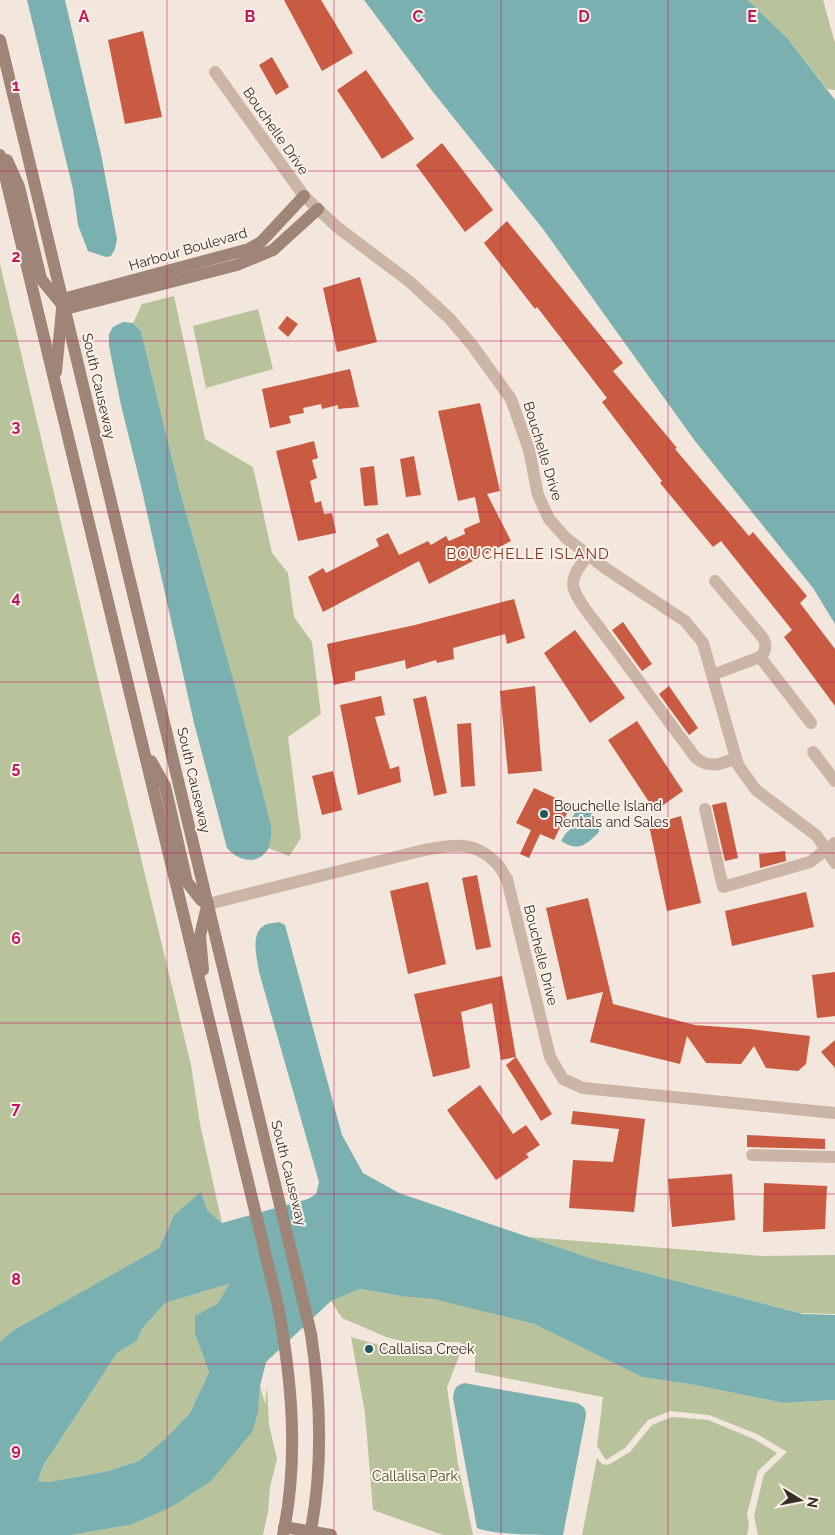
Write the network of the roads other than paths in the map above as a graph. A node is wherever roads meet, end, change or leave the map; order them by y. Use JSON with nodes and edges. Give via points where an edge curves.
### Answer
{"nodes":[{"id":1,"x":0,"y":40,"type":"edge"},
{"id":2,"x":215,"y":72,"type":"dead end"},
{"id":3,"x":0,"y":147,"type":"edge"},
{"id":4,"x":0,"y":155,"type":"edge"},
{"id":5,"x":304,"y":196,"type":"junction"},
{"id":6,"x":318,"y":209,"type":"junction"},
{"id":7,"x":63,"y":304,"type":"junction"},
{"id":8,"x":56,"y":388,"type":"junction"},
{"id":9,"x":588,"y":555,"type":"junction"},
{"id":10,"x":715,"y":582,"type":"dead end"},
{"id":11,"x":760,"y":657,"type":"junction"},
{"id":12,"x":712,"y":675,"type":"junction"},
{"id":13,"x":811,"y":723,"type":"dead end"},
{"id":14,"x":142,"y":742,"type":"junction"},
{"id":15,"x":813,"y":752,"type":"dead end"},
{"id":16,"x":736,"y":758,"type":"junction"},
{"id":17,"x":835,"y":781,"type":"edge"},
{"id":18,"x":705,"y":809,"type":"dead end"},
{"id":19,"x":831,"y":847,"type":"edge"},
{"id":20,"x":835,"y":863,"type":"edge"},
{"id":21,"x":208,"y":904,"type":"junction"},
{"id":22,"x":206,"y":1010,"type":"junction"},
{"id":23,"x":835,"y":1114,"type":"edge"},
{"id":24,"x":752,"y":1155,"type":"dead end"},
{"id":25,"x":835,"y":1156,"type":"edge"},
{"id":26,"x":284,"y":1531,"type":"edge"},
{"id":27,"x":311,"y":1533,"type":"edge"},
{"id":28,"x":331,"y":1535,"type":"edge"}],
"edges":[{"from":1,"to":7,"type":"main road","name":"South Causeway"},
{"from":2,"to":5,"type":"street","name":"Bouchelle Drive"},
{"from":3,"to":7,"type":"main road","via":[[20,186],[41,279]]},
{"from":4,"to":8,"type":"main road"},
{"from":5,"to":6,"type":"street","name":"Bouchelle Drive"},
{"from":5,"to":7,"type":"main road","name":"Harbour Boulevard","via":[[262,242],[249,249]]},
{"from":6,"to":7,"type":"main road","via":[[273,250],[237,265]]},
{"from":6,"to":9,"type":"street","name":"Bouchelle Drive","via":[[410,282],[449,318],[472,345],[511,399],[529,450],[538,495],[549,519]]},
{"from":7,"to":8,"type":"main road"},
{"from":7,"to":21,"type":"main road","name":"South Causeway"},
{"from":8,"to":14,"type":"main road"},
{"from":9,"to":12,"type":"street","name":"Bouchelle Drive","via":[[685,621],[703,644]]},
{"from":9,"to":16,"type":"street","via":[[573,581],[577,596],[696,758],[709,766]]},
{"from":10,"to":11,"type":"street","via":[[765,641],[765,651]]},
{"from":11,"to":12,"type":"street"},
{"from":11,"to":13,"type":"street"},
{"from":12,"to":16,"type":"street","name":"Bouchelle Drive"},
{"from":14,"to":21,"type":"main road","via":[[164,786],[187,882]]},
{"from":14,"to":22,"type":"main road"},
{"from":15,"to":17,"type":"street"},
{"from":16,"to":19,"type":"street","name":"Bouchelle Drive","via":[[756,790]]},
{"from":18,"to":19,"type":"street","via":[[723,887],[810,862]]},
{"from":19,"to":20,"type":"street","name":"Bouchelle Drive"},
{"from":21,"to":22,"type":"main road","via":[[200,936]]},
{"from":21,"to":23,"type":"street","name":"Bouchelle Drive","via":[[426,849],[453,844],[479,850],[497,863],[507,879],[550,1057],[563,1079],[584,1088]]},
{"from":21,"to":27,"type":"main road","name":"South Causeway","via":[[308,1315],[319,1408],[317,1492]]},
{"from":22,"to":26,"type":"main road","via":[[278,1306],[289,1373],[292,1450]]},
{"from":24,"to":25,"type":"street"},
{"from":26,"to":27,"type":"main road"},
{"from":27,"to":28,"type":"main road"}]}
